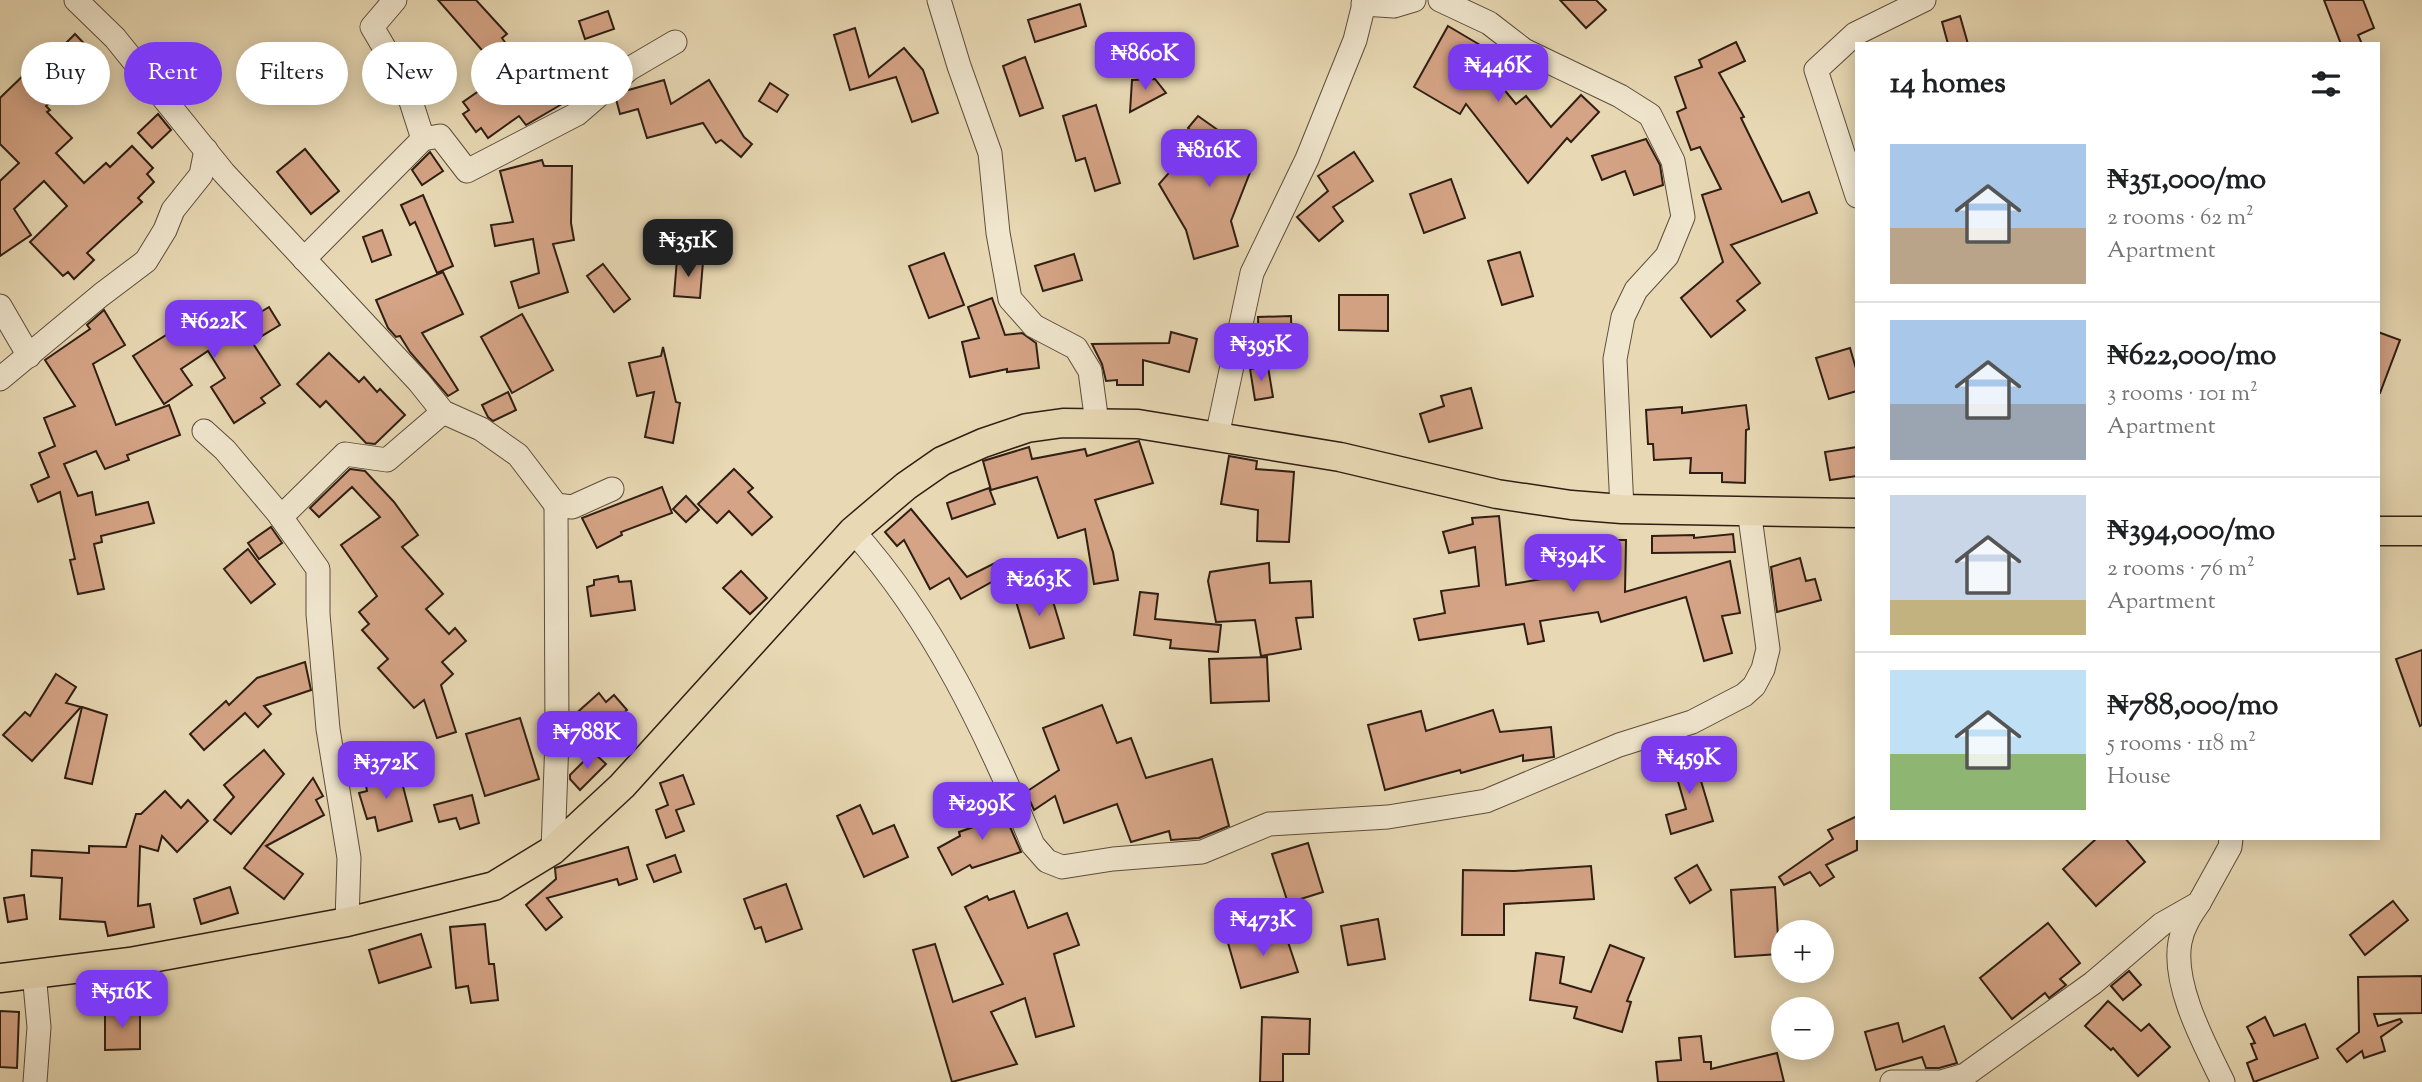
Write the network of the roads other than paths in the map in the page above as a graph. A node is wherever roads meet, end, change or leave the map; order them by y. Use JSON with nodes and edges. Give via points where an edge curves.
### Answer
{"nodes":[{"id":1,"x":76,"y":0,"type":"edge"},
{"id":2,"x":395,"y":0,"type":"edge"},
{"id":3,"x":939,"y":0,"type":"edge"},
{"id":4,"x":1414,"y":0,"type":"edge"},
{"id":5,"x":1440,"y":0,"type":"edge"},
{"id":6,"x":1924,"y":0,"type":"edge"},
{"id":7,"x":1364,"y":2,"type":"edge"},
{"id":8,"x":675,"y":42,"type":"dead end"},
{"id":9,"x":423,"y":139,"type":"junction"},
{"id":10,"x":206,"y":150,"type":"junction"},
{"id":11,"x":1855,"y":190,"type":"edge"},
{"id":12,"x":304,"y":259,"type":"junction"},
{"id":13,"x":0,"y":306,"type":"edge"},
{"id":14,"x":29,"y":356,"type":"junction"},
{"id":15,"x":0,"y":379,"type":"edge"},
{"id":16,"x":443,"y":412,"type":"junction"},
{"id":17,"x":1097,"y":423,"type":"junction"},
{"id":18,"x":204,"y":431,"type":"dead end"},
{"id":19,"x":1217,"y":436,"type":"junction"},
{"id":20,"x":612,"y":489,"type":"dead end"},
{"id":21,"x":556,"y":505,"type":"junction"},
{"id":22,"x":1622,"y":509,"type":"junction"},
{"id":23,"x":1749,"y":510,"type":"junction"},
{"id":24,"x":1855,"y":513,"type":"edge"},
{"id":25,"x":281,"y":517,"type":"junction"},
{"id":26,"x":853,"y":531,"type":"junction"},
{"id":27,"x":2380,"y":531,"type":"edge"},
{"id":28,"x":2422,"y":531,"type":"edge"},
{"id":29,"x":2231,"y":840,"type":"edge"},
{"id":30,"x":553,"y":850,"type":"junction"},
{"id":31,"x":2199,"y":903,"type":"junction"},
{"id":32,"x":347,"y":922,"type":"junction"},
{"id":33,"x":34,"y":973,"type":"junction"},
{"id":34,"x":0,"y":978,"type":"edge"},
{"id":35,"x":34,"y":1082,"type":"edge"},
{"id":36,"x":1892,"y":1082,"type":"edge"},
{"id":37,"x":2223,"y":1082,"type":"edge"}],
"edges":[{"from":1,"to":10,"type":"street","via":[[115,38]]},
{"from":2,"to":9,"type":"street","via":[[372,27],[405,83]]},
{"from":3,"to":17,"type":"street","via":[[990,153],[1010,299],[1034,326],[1076,348],[1090,371]]},
{"from":4,"to":7,"type":"street","via":[[1394,6]]},
{"from":5,"to":22,"type":"street","via":[[1489,23],[1524,50],[1650,115],[1672,161],[1683,217],[1667,256],[1636,290],[1623,317],[1615,359]]},
{"from":6,"to":11,"type":"street","via":[[1855,34],[1816,71]]},
{"from":7,"to":19,"type":"street","via":[[1354,40],[1307,159],[1252,273]]},
{"from":8,"to":9,"type":"street","via":[[629,69],[577,114],[467,171],[440,136]]},
{"from":9,"to":12,"type":"street"},
{"from":10,"to":12,"type":"street"},
{"from":10,"to":14,"type":"street","via":[[201,175],[173,210],[146,261]]},
{"from":12,"to":16,"type":"street"},
{"from":13,"to":14,"type":"street"},
{"from":14,"to":15,"type":"street"},
{"from":16,"to":21,"type":"street","via":[[481,429],[518,455]]},
{"from":16,"to":25,"type":"street","via":[[387,460],[345,454]]},
{"from":17,"to":19,"type":"main road"},
{"from":17,"to":26,"type":"main road","via":[[1027,428],[942,461]]},
{"from":18,"to":25,"type":"street"},
{"from":19,"to":22,"type":"main road","via":[[1340,457],[1497,494]]},
{"from":20,"to":21,"type":"street","via":[[572,507]]},
{"from":21,"to":30,"type":"street"},
{"from":22,"to":23,"type":"main road"},
{"from":23,"to":24,"type":"main road"},
{"from":23,"to":26,"type":"street","via":[[1768,649],[1763,669],[1744,695],[1692,722],[1619,745],[1486,801],[1388,817],[1269,824],[1202,852],[1062,867],[1047,861],[1033,845],[965,694],[882,563]]},
{"from":25,"to":32,"type":"street","via":[[318,569],[328,729],[349,858]]},
{"from":26,"to":30,"type":"main road","via":[[622,786]]},
{"from":27,"to":28,"type":"main road"},
{"from":29,"to":31,"type":"street"},
{"from":30,"to":32,"type":"main road","via":[[494,886]]},
{"from":31,"to":36,"type":"street","via":[[2162,924],[2093,983],[1965,1075],[1941,1082]]},
{"from":31,"to":37,"type":"street","via":[[2179,944],[2180,974],[2201,1037]]},
{"from":32,"to":33,"type":"main road","via":[[130,962]]},
{"from":33,"to":34,"type":"main road"},
{"from":33,"to":35,"type":"street","via":[[39,1027]]}]}
